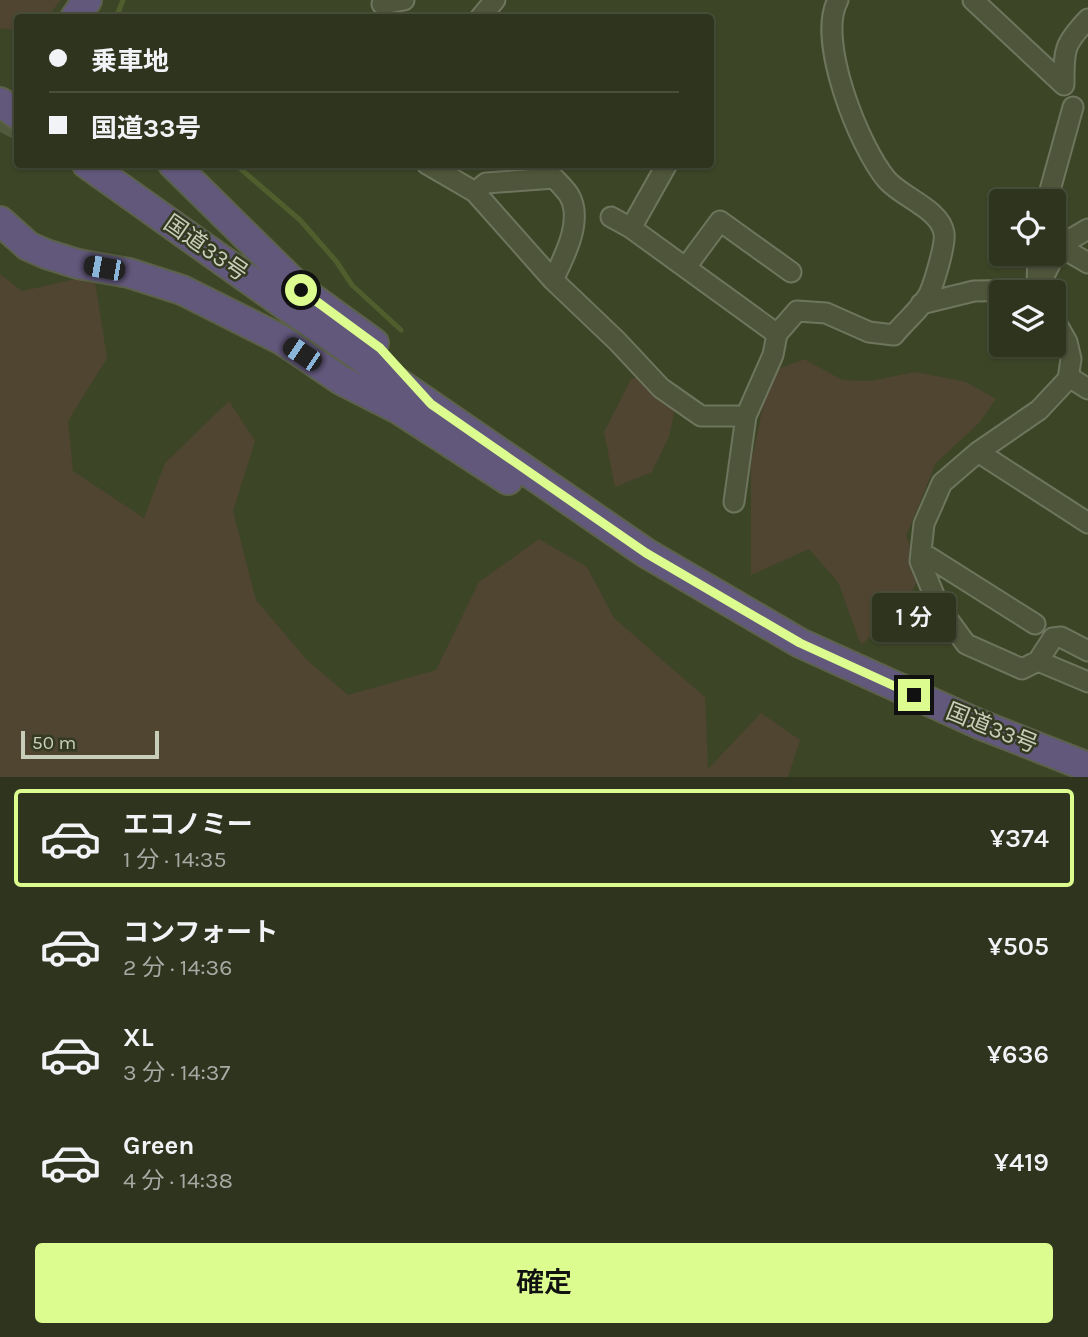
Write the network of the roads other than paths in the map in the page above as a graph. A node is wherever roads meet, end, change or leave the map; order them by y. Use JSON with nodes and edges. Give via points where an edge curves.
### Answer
{"nodes":[{"id":1,"x":404,"y":0,"type":"edge"},
{"id":2,"x":495,"y":0,"type":"edge"},
{"id":3,"x":838,"y":0,"type":"edge"},
{"id":4,"x":973,"y":0,"type":"edge"},
{"id":5,"x":382,"y":7,"type":"edge"},
{"id":6,"x":483,"y":14,"type":"edge"},
{"id":7,"x":1088,"y":19,"type":"edge"},
{"id":8,"x":1065,"y":85,"type":"junction"},
{"id":9,"x":1080,"y":112,"type":"edge"},
{"id":10,"x":93,"y":168,"type":"edge"},
{"id":11,"x":177,"y":168,"type":"edge"},
{"id":12,"x":434,"y":168,"type":"edge"},
{"id":13,"x":665,"y":168,"type":"edge"},
{"id":14,"x":557,"y":171,"type":"edge"},
{"id":15,"x":1051,"y":189,"type":"edge"},
{"id":16,"x":475,"y":192,"type":"junction"},
{"id":17,"x":611,"y":217,"type":"dead end"},
{"id":18,"x":0,"y":221,"type":"edge"},
{"id":19,"x":631,"y":228,"type":"junction"},
{"id":20,"x":1088,"y":229,"type":"edge"},
{"id":21,"x":1066,"y":242,"type":"edge"},
{"id":22,"x":1066,"y":250,"type":"edge"},
{"id":23,"x":1088,"y":263,"type":"edge"},
{"id":24,"x":686,"y":267,"type":"junction"},
{"id":25,"x":790,"y":272,"type":"dead end"},
{"id":26,"x":553,"y":280,"type":"junction"},
{"id":27,"x":989,"y":291,"type":"edge"},
{"id":28,"x":921,"y":304,"type":"junction"},
{"id":29,"x":777,"y":334,"type":"junction"},
{"id":30,"x":1066,"y":340,"type":"edge"},
{"id":31,"x":1069,"y":377,"type":"junction"},
{"id":32,"x":1088,"y":389,"type":"edge"},
{"id":33,"x":431,"y":404,"type":"junction"},
{"id":34,"x":746,"y":416,"type":"junction"},
{"id":35,"x":978,"y":453,"type":"junction"},
{"id":36,"x":734,"y":502,"type":"dead end"},
{"id":37,"x":1088,"y":523,"type":"edge"},
{"id":38,"x":921,"y":552,"type":"junction"},
{"id":39,"x":646,"y":553,"type":"junction"},
{"id":40,"x":1035,"y":624,"type":"dead end"},
{"id":41,"x":1088,"y":651,"type":"edge"},
{"id":42,"x":1038,"y":661,"type":"junction"},
{"id":43,"x":1088,"y":682,"type":"edge"},
{"id":44,"x":1088,"y":767,"type":"edge"}],
"edges":[{"from":1,"to":5,"type":"street"},
{"from":2,"to":6,"type":"street"},
{"from":3,"to":28,"type":"street","via":[[832,15],[837,71],[864,144],[887,180],[937,216],[943,226],[943,253],[929,295]]},
{"from":4,"to":8,"type":"street"},
{"from":7,"to":8,"type":"street","via":[[1069,40],[1064,54]]},
{"from":8,"to":9,"type":"street"},
{"from":9,"to":15,"type":"street"},
{"from":10,"to":33,"type":"highway","name":"国道33号"},
{"from":11,"to":33,"type":"highway","via":[[301,290],[380,348]]},
{"from":12,"to":16,"type":"street"},
{"from":13,"to":19,"type":"street"},
{"from":14,"to":16,"type":"street","via":[[486,183]]},
{"from":14,"to":26,"type":"street","via":[[575,218]]},
{"from":16,"to":26,"type":"street"},
{"from":17,"to":19,"type":"street"},
{"from":18,"to":39,"type":"highway","via":[[28,246],[46,254],[181,290],[282,340],[549,506]]},
{"from":19,"to":24,"type":"street"},
{"from":20,"to":21,"type":"street"},
{"from":22,"to":23,"type":"street"},
{"from":24,"to":25,"type":"street","via":[[720,221]]},
{"from":24,"to":29,"type":"street"},
{"from":26,"to":34,"type":"street","via":[[661,388],[701,416]]},
{"from":27,"to":28,"type":"street"},
{"from":28,"to":29,"type":"street","via":[[894,335],[869,332],[827,313],[797,311]]},
{"from":29,"to":34,"type":"street","via":[[773,355]]},
{"from":30,"to":31,"type":"street"},
{"from":31,"to":32,"type":"street"},
{"from":31,"to":35,"type":"street","via":[[1039,410]]},
{"from":33,"to":39,"type":"highway","name":"国道33号"},
{"from":34,"to":36,"type":"street"},
{"from":35,"to":37,"type":"street"},
{"from":35,"to":38,"type":"street","via":[[942,483],[924,524]]},
{"from":38,"to":40,"type":"street"},
{"from":38,"to":42,"type":"street","via":[[920,561],[939,607],[966,644],[1022,669]]},
{"from":39,"to":44,"type":"highway","name":"国道33号","via":[[800,643],[979,724]]},
{"from":41,"to":42,"type":"street","via":[[1061,637],[1053,638]]},
{"from":42,"to":43,"type":"street"}]}
